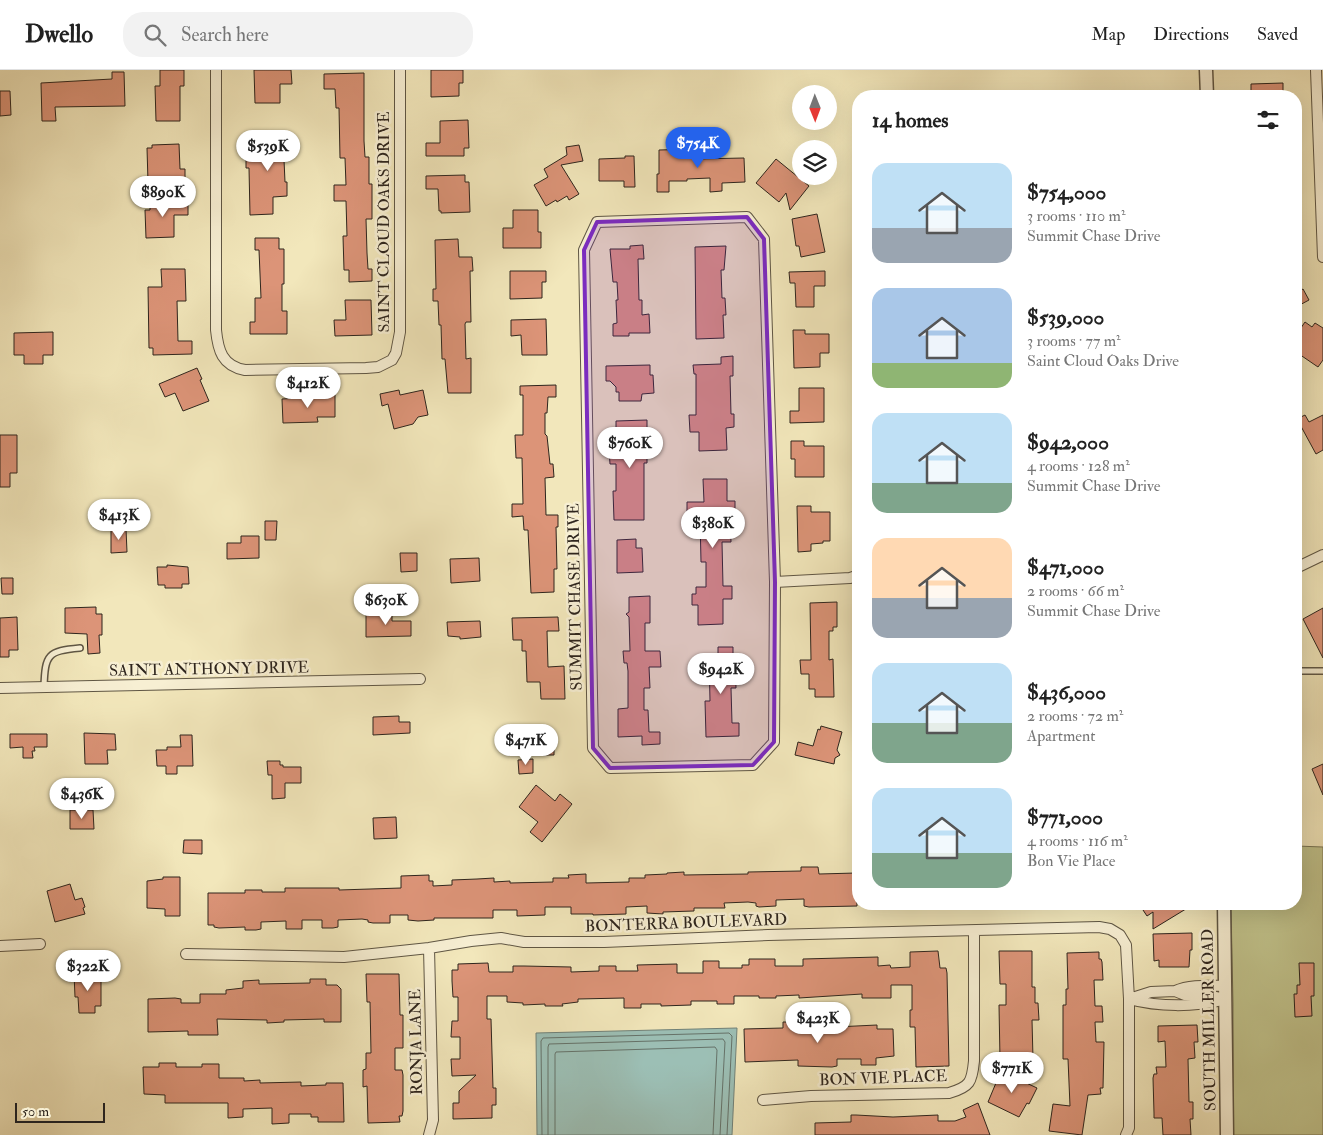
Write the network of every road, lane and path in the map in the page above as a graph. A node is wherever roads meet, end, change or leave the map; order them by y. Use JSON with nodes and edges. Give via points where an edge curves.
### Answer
{"nodes":[{"id":1,"x":216,"y":70,"type":"edge"},
{"id":2,"x":400,"y":70,"type":"edge"},
{"id":3,"x":1206,"y":70,"type":"edge"},
{"id":4,"x":1316,"y":70,"type":"edge"},
{"id":5,"x":1207,"y":90,"type":"edge"},
{"id":6,"x":1323,"y":257,"type":"edge"},
{"id":7,"x":1323,"y":555,"type":"edge"},
{"id":8,"x":1302,"y":565,"type":"edge"},
{"id":9,"x":852,"y":577,"type":"edge"},
{"id":10,"x":775,"y":582,"type":"junction"},
{"id":11,"x":80,"y":648,"type":"dead end"},
{"id":12,"x":1302,"y":671,"type":"edge"},
{"id":13,"x":1323,"y":671,"type":"edge"},
{"id":14,"x":420,"y":679,"type":"dead end"},
{"id":15,"x":44,"y":687,"type":"junction"},
{"id":16,"x":0,"y":688,"type":"edge"},
{"id":17,"x":1224,"y":910,"type":"edge"},
{"id":18,"x":974,"y":931,"type":"junction"},
{"id":19,"x":40,"y":944,"type":"dead end"},
{"id":20,"x":0,"y":946,"type":"edge"},
{"id":21,"x":429,"y":948,"type":"junction"},
{"id":22,"x":186,"y":954,"type":"dead end"},
{"id":23,"x":1226,"y":992,"type":"junction"},
{"id":24,"x":1129,"y":999,"type":"junction"},
{"id":25,"x":763,"y":1100,"type":"dead end"},
{"id":26,"x":429,"y":1135,"type":"edge"},
{"id":27,"x":1126,"y":1135,"type":"edge"},
{"id":28,"x":1227,"y":1135,"type":"edge"}],
"edges":[{"from":1,"to":2,"type":"street","name":"SAINT CLOUD OAKS DRIVE","via":[[216,330],[222,356],[232,366],[245,370],[366,368],[386,364],[396,353],[400,332]]},
{"from":3,"to":5,"type":"street"},
{"from":4,"to":6,"type":"street"},
{"from":7,"to":8,"type":"street"},
{"from":9,"to":10,"type":"street"},
{"from":10,"to":10,"type":"street","name":"SUMMIT CHASE DRIVE","via":[[774,742],[753,765],[610,768],[593,748],[584,250],[597,222],[747,217],[764,238]]},
{"from":11,"to":15,"type":"lane","via":[[60,650],[48,658]]},
{"from":12,"to":13,"type":"lane"},
{"from":14,"to":15,"type":"street","name":"SAINT ANTHONY DRIVE"},
{"from":15,"to":16,"type":"street","name":"SAINT ANTHONY DRIVE"},
{"from":17,"to":23,"type":"street","name":"SOUTH MILLER ROAD"},
{"from":18,"to":21,"type":"street","name":"BONTERRA BOULEVARD","via":[[604,942],[524,942],[501,938]]},
{"from":18,"to":24,"type":"street","name":"BONTERRA BOULEVARD","via":[[1110,929],[1120,935],[1126,945]]},
{"from":18,"to":25,"type":"street","name":"BON VIE PLACE","via":[[974,1061],[972,1078],[964,1088],[950,1092]]},
{"from":19,"to":20,"type":"street"},
{"from":21,"to":22,"type":"street","name":"BONTERRA BOULEVARD","via":[[344,957]]},
{"from":21,"to":26,"type":"street","name":"RONJA LANE","via":[[433,1120]]},
{"from":23,"to":24,"type":"street","via":[[1210,996],[1186,996],[1175,991],[1151,992]]},
{"from":23,"to":24,"type":"street","via":[[1208,1004],[1151,1005]]},
{"from":23,"to":28,"type":"street","name":"SOUTH MILLER ROAD"},
{"from":24,"to":27,"type":"street","name":"BONTERRA BOULEVARD","via":[[1129,1128]]}]}
